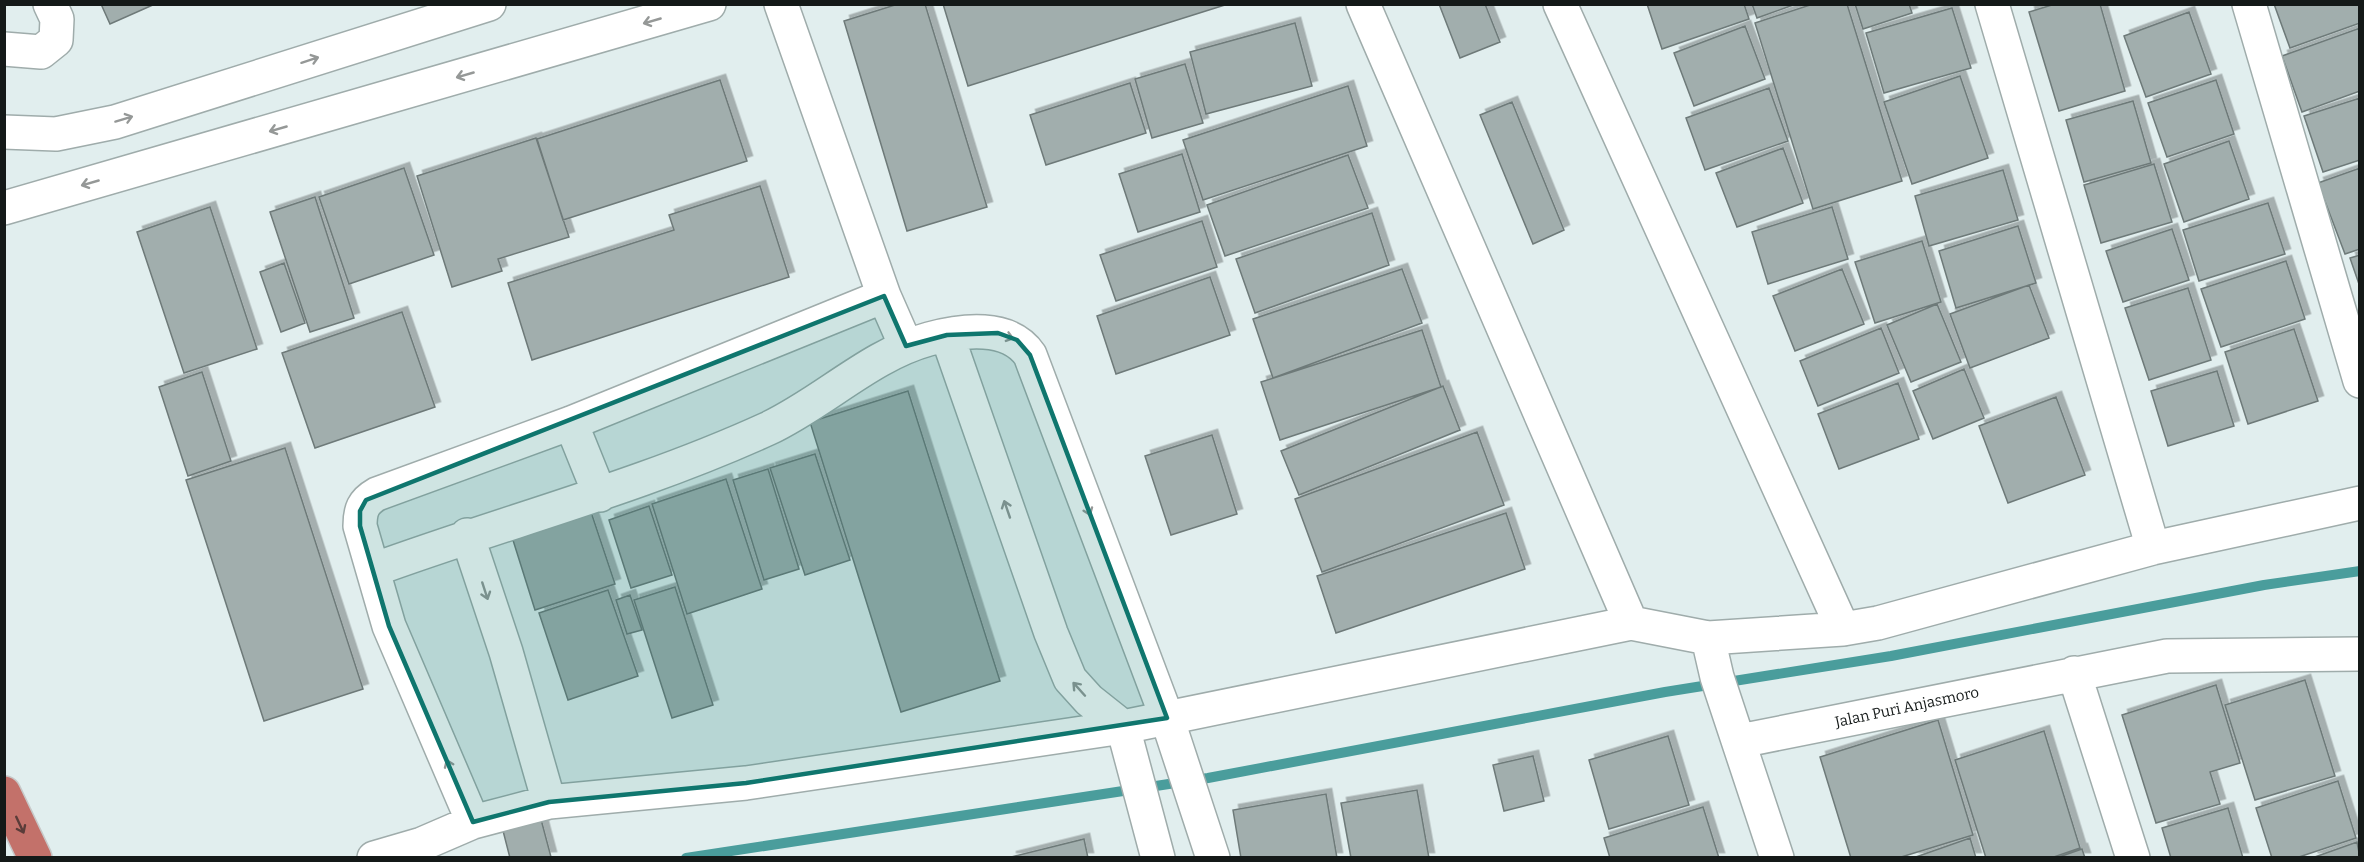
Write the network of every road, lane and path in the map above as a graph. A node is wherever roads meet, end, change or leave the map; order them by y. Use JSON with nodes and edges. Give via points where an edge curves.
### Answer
{"nodes":[{"id":1,"x":50,"y":4,"type":"edge"},
{"id":2,"x":489,"y":4,"type":"edge"},
{"id":3,"x":709,"y":4,"type":"edge"},
{"id":4,"x":781,"y":4,"type":"edge"},
{"id":5,"x":1363,"y":4,"type":"edge"},
{"id":6,"x":1560,"y":4,"type":"edge"},
{"id":7,"x":1992,"y":4,"type":"edge"},
{"id":8,"x":2249,"y":4,"type":"edge"},
{"id":9,"x":406,"y":16,"type":"edge"},
{"id":10,"x":4,"y":49,"type":"edge"},
{"id":11,"x":4,"y":132,"type":"edge"},
{"id":12,"x":4,"y":208,"type":"edge"},
{"id":13,"x":884,"y":296,"type":"junction"},
{"id":14,"x":947,"y":335,"type":"junction"},
{"id":15,"x":906,"y":346,"type":"junction"},
{"id":16,"x":2360,"y":381,"type":"edge"},
{"id":17,"x":571,"y":423,"type":"junction"},
{"id":18,"x":600,"y":495,"type":"junction"},
{"id":19,"x":2360,"y":503,"type":"edge"},
{"id":20,"x":467,"y":535,"type":"junction"},
{"id":21,"x":2153,"y":548,"type":"junction"},
{"id":22,"x":373,"y":570,"type":"junction"},
{"id":23,"x":1631,"y":623,"type":"junction"},
{"id":24,"x":1843,"y":629,"type":"junction"},
{"id":25,"x":1708,"y":638,"type":"junction"},
{"id":26,"x":2360,"y":654,"type":"edge"},
{"id":27,"x":2074,"y":673,"type":"junction"},
{"id":28,"x":1167,"y":718,"type":"junction"},
{"id":29,"x":1124,"y":727,"type":"junction"},
{"id":30,"x":1738,"y":734,"type":"junction"},
{"id":31,"x":4,"y":793,"type":"edge"},
{"id":32,"x":549,"y":802,"type":"junction"},
{"id":33,"x":473,"y":822,"type":"junction"},
{"id":34,"x":35,"y":858,"type":"edge"},
{"id":35,"x":374,"y":858,"type":"edge"},
{"id":36,"x":1158,"y":858,"type":"edge"},
{"id":37,"x":1213,"y":858,"type":"edge"},
{"id":38,"x":1777,"y":858,"type":"edge"},
{"id":39,"x":2133,"y":858,"type":"edge"}],
"edges":[{"from":1,"to":10,"type":"street","via":[[57,19],[56,40],[41,52]]},
{"from":2,"to":9,"type":"street"},
{"from":3,"to":12,"type":"street","one_way":true},
{"from":4,"to":13,"type":"street"},
{"from":5,"to":23,"type":"street"},
{"from":6,"to":24,"type":"street"},
{"from":7,"to":21,"type":"street"},
{"from":8,"to":16,"type":"street"},
{"from":11,"to":9,"type":"street","one_way":true,"via":[[56,134],[115,122]]},
{"from":13,"to":15,"type":"street"},
{"from":13,"to":17,"type":"street"},
{"from":14,"to":15,"type":"street"},
{"from":14,"to":28,"type":"street","one_way":true,"via":[[998,333],[1017,340],[1030,355]]},
{"from":29,"to":14,"type":"street","one_way":true,"via":[[1089,700],[1070,679]]},
{"from":15,"to":18,"type":"street","via":[[767,428]]},
{"from":17,"to":18,"type":"street"},
{"from":17,"to":22,"type":"street","via":[[366,500],[360,511],[360,526]]},
{"from":18,"to":20,"type":"street"},
{"from":19,"to":21,"type":"street"},
{"from":20,"to":22,"type":"street"},
{"from":20,"to":32,"type":"street","one_way":true},
{"from":21,"to":24,"type":"street","via":[[1878,623]]},
{"from":33,"to":22,"type":"street","one_way":true,"via":[[389,626]]},
{"from":23,"to":25,"type":"street"},
{"from":23,"to":28,"type":"street"},
{"from":24,"to":25,"type":"street"},
{"from":25,"to":30,"type":"street"},
{"from":26,"to":27,"type":"street","name":"Jalan Puri Anjasmoro","via":[[2167,656]]},
{"from":27,"to":30,"type":"street","name":"Jalan Puri Anjasmoro"},
{"from":27,"to":39,"type":"street"},
{"from":28,"to":29,"type":"street"},
{"from":28,"to":37,"type":"street"},
{"from":29,"to":32,"type":"street","via":[[746,783]]},
{"from":29,"to":36,"type":"street"},
{"from":30,"to":38,"type":"street"},
{"from":31,"to":34,"type":"highway","one_way":true},
{"from":32,"to":33,"type":"street"},
{"from":33,"to":35,"type":"street","via":[[422,844]]}]}
